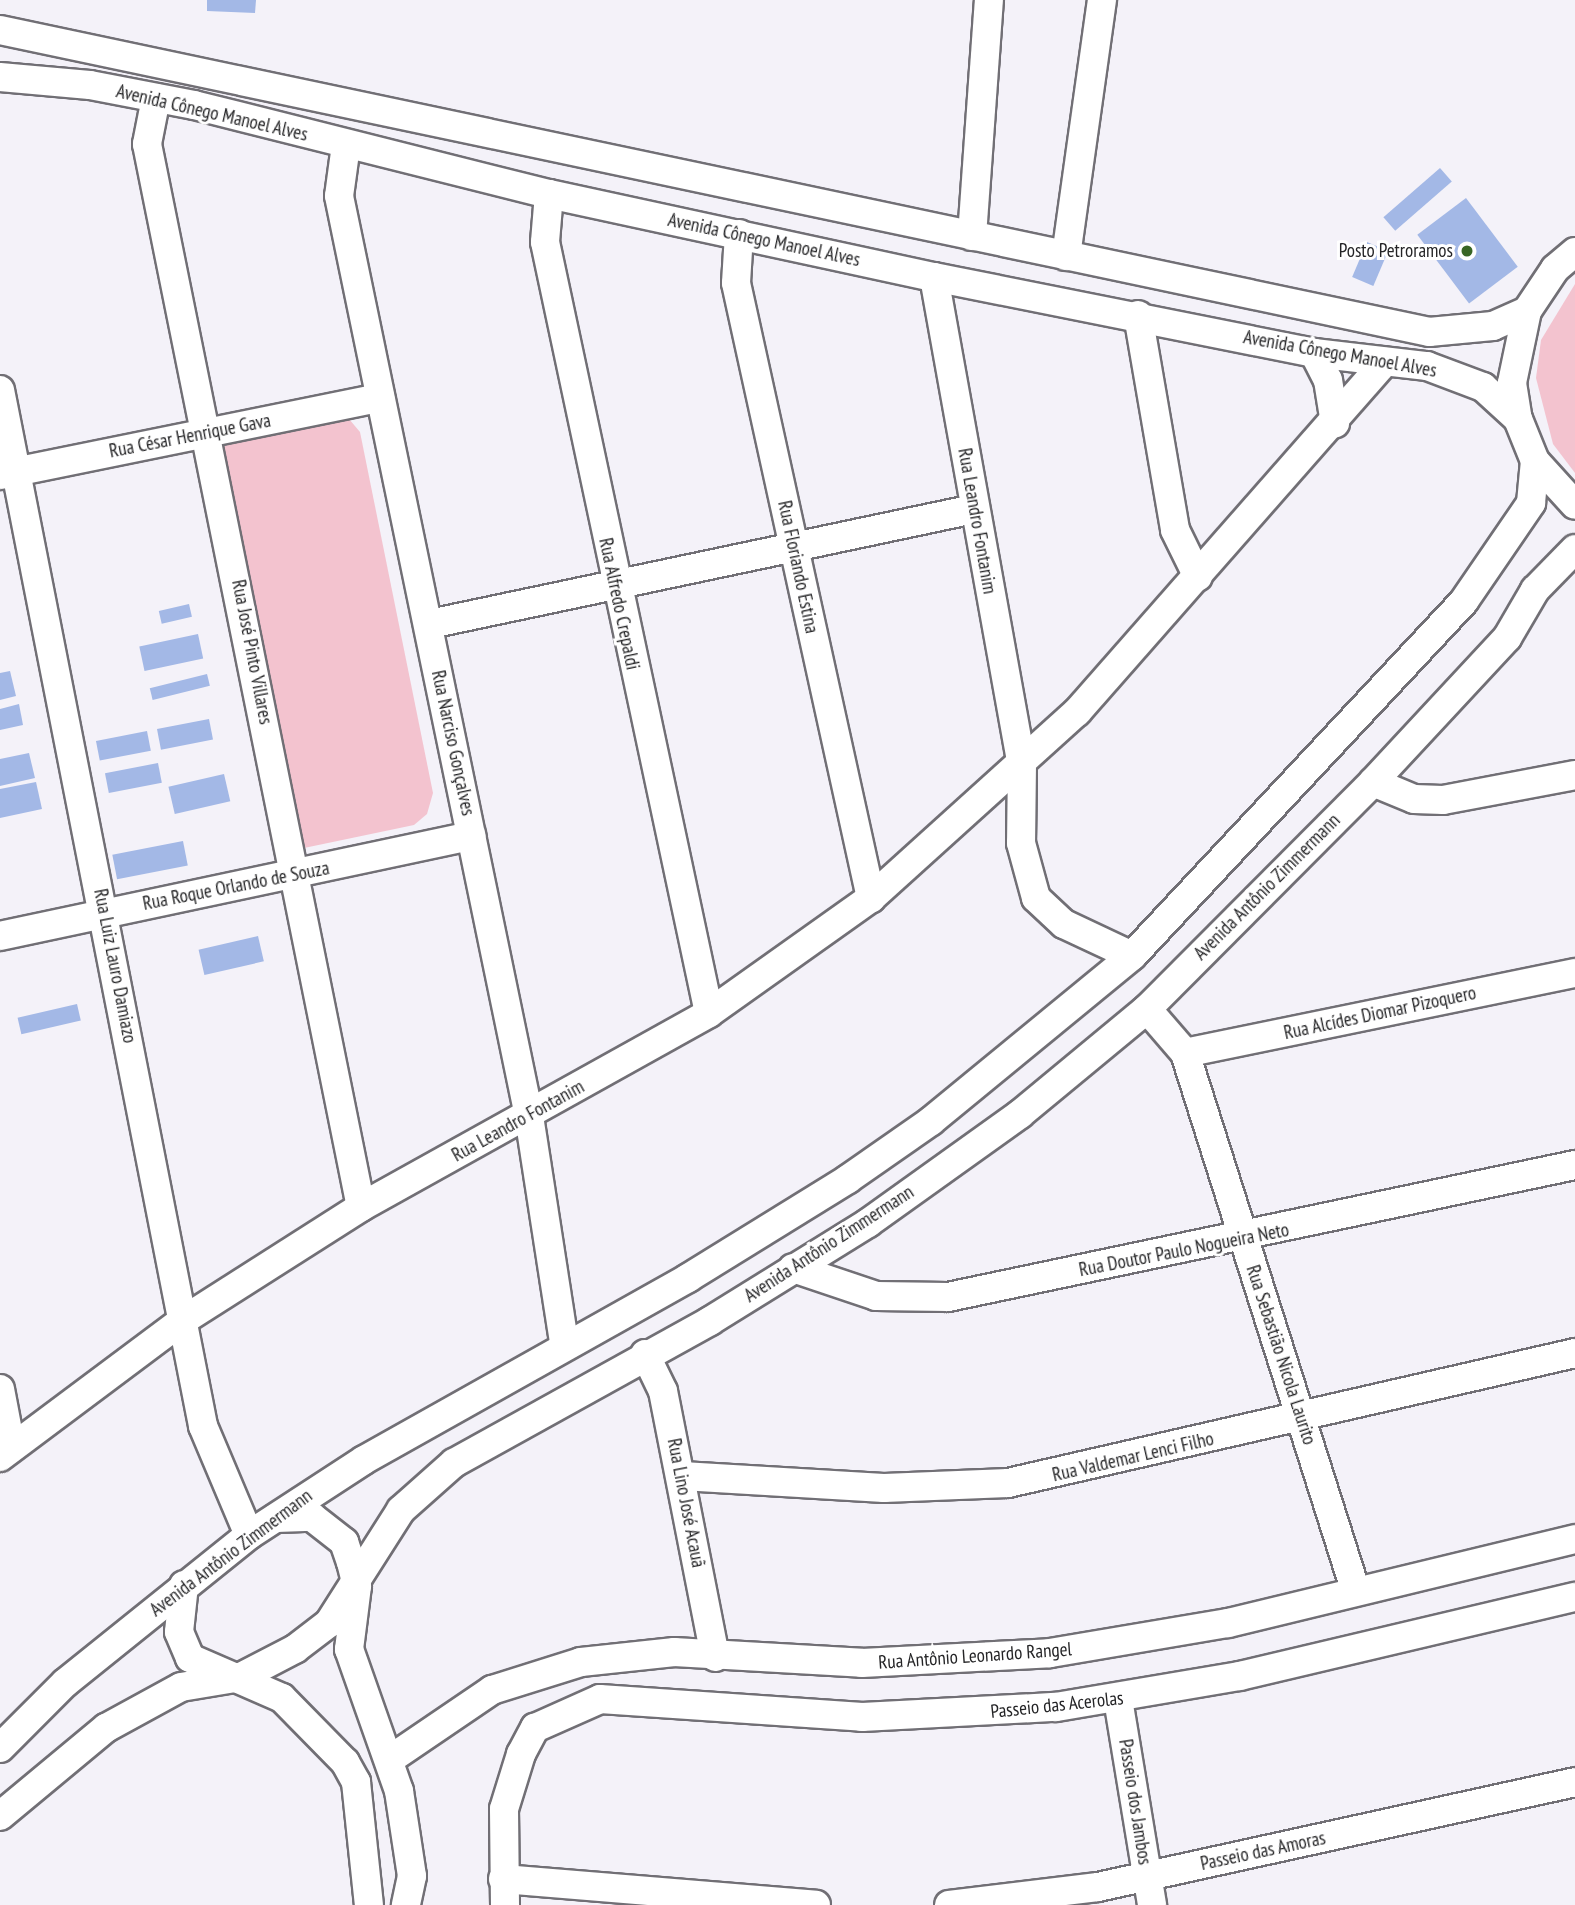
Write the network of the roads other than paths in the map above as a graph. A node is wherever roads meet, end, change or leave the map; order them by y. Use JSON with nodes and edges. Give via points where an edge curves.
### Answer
{"nodes":[{"id":1,"x":989,"y":0,"type":"edge"},
{"id":2,"x":1102,"y":0,"type":"edge"},
{"id":3,"x":0,"y":30,"type":"edge"},
{"id":4,"x":0,"y":77,"type":"edge"},
{"id":5,"x":156,"y":98,"type":"junction"},
{"id":6,"x":346,"y":145,"type":"junction"},
{"id":7,"x":549,"y":194,"type":"junction"},
{"id":8,"x":740,"y":234,"type":"junction"},
{"id":9,"x":972,"y":236,"type":"junction"},
{"id":10,"x":1575,"y":252,"type":"edge"},
{"id":11,"x":1066,"y":256,"type":"junction"},
{"id":12,"x":934,"y":277,"type":"junction"},
{"id":13,"x":1527,"y":312,"type":"junction"},
{"id":14,"x":1138,"y":315,"type":"junction"},
{"id":15,"x":1314,"y":353,"type":"junction"},
{"id":16,"x":1384,"y":362,"type":"junction"},
{"id":17,"x":0,"y":390,"type":"edge"},
{"id":18,"x":380,"y":398,"type":"junction"},
{"id":19,"x":1518,"y":419,"type":"junction"},
{"id":20,"x":1335,"y":423,"type":"junction"},
{"id":21,"x":202,"y":432,"type":"junction"},
{"id":22,"x":1535,"y":461,"type":"junction"},
{"id":23,"x":8,"y":474,"type":"edge"},
{"id":24,"x":1575,"y":505,"type":"edge"},
{"id":25,"x":974,"y":509,"type":"junction"},
{"id":26,"x":793,"y":546,"type":"junction"},
{"id":27,"x":1575,"y":549,"type":"edge"},
{"id":28,"x":1198,"y":577,"type":"junction"},
{"id":29,"x":614,"y":583,"type":"junction"},
{"id":30,"x":430,"y":624,"type":"junction"},
{"id":31,"x":1021,"y":764,"type":"junction"},
{"id":32,"x":1575,"y":775,"type":"edge"},
{"id":33,"x":1373,"y":782,"type":"junction"},
{"id":34,"x":472,"y":836,"type":"junction"},
{"id":35,"x":295,"y":875,"type":"junction"},
{"id":36,"x":872,"y":898,"type":"junction"},
{"id":37,"x":104,"y":912,"type":"junction"},
{"id":38,"x":0,"y":936,"type":"edge"},
{"id":39,"x":1132,"y":956,"type":"junction"},
{"id":40,"x":1575,"y":973,"type":"edge"},
{"id":41,"x":1147,"y":1009,"type":"junction"},
{"id":42,"x":709,"y":1013,"type":"junction"},
{"id":43,"x":1185,"y":1053,"type":"junction"},
{"id":44,"x":529,"y":1116,"type":"junction"},
{"id":45,"x":1575,"y":1165,"type":"edge"},
{"id":46,"x":361,"y":1207,"type":"junction"},
{"id":47,"x":1244,"y":1239,"type":"junction"},
{"id":48,"x":793,"y":1268,"type":"junction"},
{"id":49,"x":182,"y":1321,"type":"junction"},
{"id":50,"x":564,"y":1342,"type":"junction"},
{"id":51,"x":1575,"y":1353,"type":"edge"},
{"id":52,"x":645,"y":1354,"type":"junction"},
{"id":53,"x":0,"y":1389,"type":"edge"},
{"id":54,"x":1301,"y":1417,"type":"junction"},
{"id":55,"x":6,"y":1452,"type":"edge"},
{"id":56,"x":682,"y":1476,"type":"junction"},
{"id":57,"x":276,"y":1518,"type":"junction"},
{"id":58,"x":249,"y":1535,"type":"junction"},
{"id":59,"x":1575,"y":1539,"type":"edge"},
{"id":60,"x":184,"y":1584,"type":"junction"},
{"id":61,"x":357,"y":1586,"type":"junction"},
{"id":62,"x":1356,"y":1592,"type":"junction"},
{"id":63,"x":1575,"y":1597,"type":"edge"},
{"id":64,"x":715,"y":1657,"type":"junction"},
{"id":65,"x":242,"y":1677,"type":"junction"},
{"id":66,"x":1118,"y":1699,"type":"junction"},
{"id":67,"x":0,"y":1748,"type":"edge"},
{"id":68,"x":389,"y":1759,"type":"junction"},
{"id":69,"x":1575,"y":1782,"type":"edge"},
{"id":70,"x":0,"y":1816,"type":"edge"},
{"id":71,"x":1147,"y":1877,"type":"junction"},
{"id":72,"x":504,"y":1892,"type":"edge"},
{"id":73,"x":369,"y":1905,"type":"edge"},
{"id":74,"x":406,"y":1905,"type":"edge"},
{"id":75,"x":816,"y":1905,"type":"edge"},
{"id":76,"x":949,"y":1905,"type":"edge"},
{"id":77,"x":1152,"y":1905,"type":"edge"}],
"edges":[{"from":1,"to":9,"type":"street"},
{"from":2,"to":11,"type":"street"},
{"from":3,"to":9,"type":"street","name":"Avenida Cônego Manoel Alves"},
{"from":4,"to":5,"type":"street","name":"Avenida Cônego Manoel Alves"},
{"from":5,"to":6,"type":"street","name":"Avenida Cônego Manoel Alves"},
{"from":5,"to":21,"type":"street","name":"Rua José Pinto Villares","via":[[147,144]]},
{"from":6,"to":7,"type":"street","name":"Avenida Cônego Manoel Alves"},
{"from":6,"to":18,"type":"street","name":"Rua Narciso Gonçalves","via":[[339,196]]},
{"from":7,"to":8,"type":"street","name":"Avenida Cônego Manoel Alves"},
{"from":7,"to":29,"type":"street","name":"Rua Alfredo Crepaldi","via":[[545,242]]},
{"from":8,"to":12,"type":"street","name":"Avenida Cônego Manoel Alves"},
{"from":8,"to":26,"type":"street","name":"Rua Floriando Estina","via":[[736,283]]},
{"from":9,"to":11,"type":"street","name":"Avenida Cônego Manoel Alves"},
{"from":10,"to":13,"type":"street","via":[[1555,269]]},
{"from":11,"to":13,"type":"street","name":"Avenida Cônego Manoel Alves","via":[[1429,332],[1493,326]]},
{"from":12,"to":14,"type":"street","name":"Avenida Cônego Manoel Alves"},
{"from":12,"to":25,"type":"street","name":"Rua Leandro Fontanim"},
{"from":13,"to":19,"type":"street","via":[[1512,383]]},
{"from":14,"to":15,"type":"street","name":"Avenida Cônego Manoel Alves"},
{"from":14,"to":28,"type":"street","via":[[1175,530]]},
{"from":15,"to":16,"type":"street","name":"Avenida Cônego Manoel Alves"},
{"from":15,"to":20,"type":"street","via":[[1328,380]]},
{"from":16,"to":19,"type":"street","name":"Avenida Cônego Manoel Alves","via":[[1427,366],[1483,387]]},
{"from":16,"to":20,"type":"street","name":"Rua Leandro Fontanim"},
{"from":17,"to":23,"type":"street","name":"Rua Luiz Lauro Damiazo"},
{"from":18,"to":21,"type":"street","name":"Rua César Henrique Gava"},
{"from":18,"to":30,"type":"street","name":"Rua Narciso Gonçalves"},
{"from":19,"to":22,"type":"street"},
{"from":20,"to":28,"type":"street","name":"Rua Leandro Fontanim"},
{"from":21,"to":23,"type":"street","name":"Rua César Henrique Gava"},
{"from":21,"to":35,"type":"street","name":"Rua José Pinto Villares"},
{"from":22,"to":24,"type":"street"},
{"from":22,"to":39,"type":"street","name":"Avenida Antônio Zimmermann","via":[[1531,503],[1464,601]]},
{"from":23,"to":37,"type":"street","name":"Rua Luiz Lauro Damiazo"},
{"from":25,"to":26,"type":"street"},
{"from":25,"to":31,"type":"street","name":"Rua Leandro Fontanim"},
{"from":26,"to":29,"type":"street"},
{"from":26,"to":36,"type":"street","name":"Rua Floriando Estina"},
{"from":27,"to":33,"type":"street","name":"Avenida Antônio Zimmermann","via":[[1535,590],[1507,638]]},
{"from":28,"to":31,"type":"street","name":"Rua Leandro Fontanim"},
{"from":29,"to":30,"type":"street"},
{"from":29,"to":42,"type":"street","name":"Rua Alfredo Crepaldi"},
{"from":30,"to":34,"type":"street","name":"Rua Narciso Gonçalves"},
{"from":31,"to":36,"type":"street","name":"Rua Leandro Fontanim"},
{"from":31,"to":39,"type":"street","name":"Rua Leandro Fontanim","via":[[1021,843],[1036,898],[1064,924]]},
{"from":32,"to":33,"type":"street","via":[[1443,800],[1400,795]]},
{"from":33,"to":41,"type":"street","name":"Avenida Antônio Zimmermann"},
{"from":34,"to":35,"type":"street","name":"Rua Roque Orlando de Souza"},
{"from":34,"to":44,"type":"street","name":"Rua Narciso Gonçalves"},
{"from":35,"to":37,"type":"street","name":"Rua Roque Orlando de Souza"},
{"from":35,"to":46,"type":"street","name":"Rua José Pinto Villares"},
{"from":36,"to":42,"type":"street","name":"Rua Leandro Fontanim"},
{"from":37,"to":38,"type":"street","name":"Rua Roque Orlando de Souza"},
{"from":37,"to":49,"type":"street","name":"Rua Luiz Lauro Damiazo"},
{"from":39,"to":50,"type":"street","name":"Avenida Antônio Zimmermann","via":[[931,1121],[848,1179],[688,1278]]},
{"from":40,"to":43,"type":"street","name":"Rua Alcídes Diomar Pizoquero"},
{"from":41,"to":43,"type":"street","name":"Rua Sebastião Nicola Laurito"},
{"from":41,"to":48,"type":"street","name":"Avenida Antônio Zimmermann","via":[[1020,1114]]},
{"from":42,"to":44,"type":"street","name":"Rua Leandro Fontanim"},
{"from":43,"to":47,"type":"street","name":"Rua Sebastião Nicola Laurito"},
{"from":44,"to":46,"type":"street","name":"Rua Leandro Fontanim"},
{"from":44,"to":50,"type":"street","name":"Rua Narciso Gonçalves"},
{"from":45,"to":47,"type":"street","name":"Rua Doutor Paulo Nogueira Neto"},
{"from":46,"to":49,"type":"street","name":"Rua Leandro Fontanim"},
{"from":47,"to":48,"type":"street","name":"Rua Doutor Paulo Nogueira Neto","via":[[924,1299],[864,1293]]},
{"from":47,"to":54,"type":"street","name":"Rua Sebastião Nicola Laurito"},
{"from":48,"to":52,"type":"street","name":"Avenida Antônio Zimmermann"},
{"from":49,"to":55,"type":"street","name":"Rua Leandro Fontanim"},
{"from":49,"to":58,"type":"street","name":"Rua Luiz Lauro Damiazo","via":[[203,1426]]},
{"from":50,"to":57,"type":"street","name":"Avenida Antônio Zimmermann"},
{"from":51,"to":54,"type":"street","name":"Rua Valdemar Lenci Filho"},
{"from":52,"to":56,"type":"street","name":"Rua Lino José Acauã","via":[[663,1391]]},
{"from":52,"to":61,"type":"street","name":"Avenida Antônio Zimmermann","via":[[454,1464],[401,1510]]},
{"from":53,"to":55,"type":"street"},
{"from":54,"to":56,"type":"street","name":"Rua Valdemar Lenci Filho","via":[[1050,1476],[966,1487]]},
{"from":54,"to":62,"type":"street","name":"Rua Sebastião Nicola Laurito"},
{"from":56,"to":64,"type":"street","name":"Rua Lino José Acauã"},
{"from":57,"to":58,"type":"street","name":"Avenida Antônio Zimmermann"},
{"from":57,"to":61,"type":"street","via":[[312,1517],[328,1528],[344,1542]]},
{"from":58,"to":60,"type":"street","name":"Avenida Antônio Zimmermann"},
{"from":59,"to":62,"type":"street","name":"Rua Antônio Leonardo Rangel"},
{"from":60,"to":65,"type":"street","via":[[179,1632],[190,1658]]},
{"from":60,"to":67,"type":"street","name":"Avenida Antônio Zimmermann","via":[[65,1683]]},
{"from":61,"to":65,"type":"street","name":"Avenida Antônio Zimmermann","via":[[320,1629]]},
{"from":61,"to":68,"type":"street","via":[[349,1648],[353,1674]]},
{"from":62,"to":64,"type":"street","name":"Rua Antônio Leonardo Rangel","via":[[1170,1635],[1050,1653],[862,1663]]},
{"from":63,"to":66,"type":"street","name":"Passeio das Acerolas"},
{"from":64,"to":68,"type":"street","name":"Rua Antônio Leonardo Rangel","via":[[643,1653],[542,1669],[467,1704]]},
{"from":65,"to":70,"type":"street","name":"Avenida Antônio Zimmermann","via":[[181,1688],[106,1728]]},
{"from":65,"to":73,"type":"street","via":[[317,1727],[356,1782]]},
{"from":66,"to":71,"type":"street","name":"Passeio dos Jambos"},
{"from":66,"to":72,"type":"street","name":"Passeio das Acerolas","via":[[862,1717],[600,1699],[535,1728],[505,1809]]},
{"from":68,"to":74,"type":"street","via":[[409,1847]]},
{"from":69,"to":71,"type":"street","name":"Passeio das Amoras"},
{"from":71,"to":76,"type":"street","name":"Passeio das Amoras"},
{"from":71,"to":77,"type":"street","name":"Passeio dos Jambos"},
{"from":72,"to":75,"type":"street"}]}
